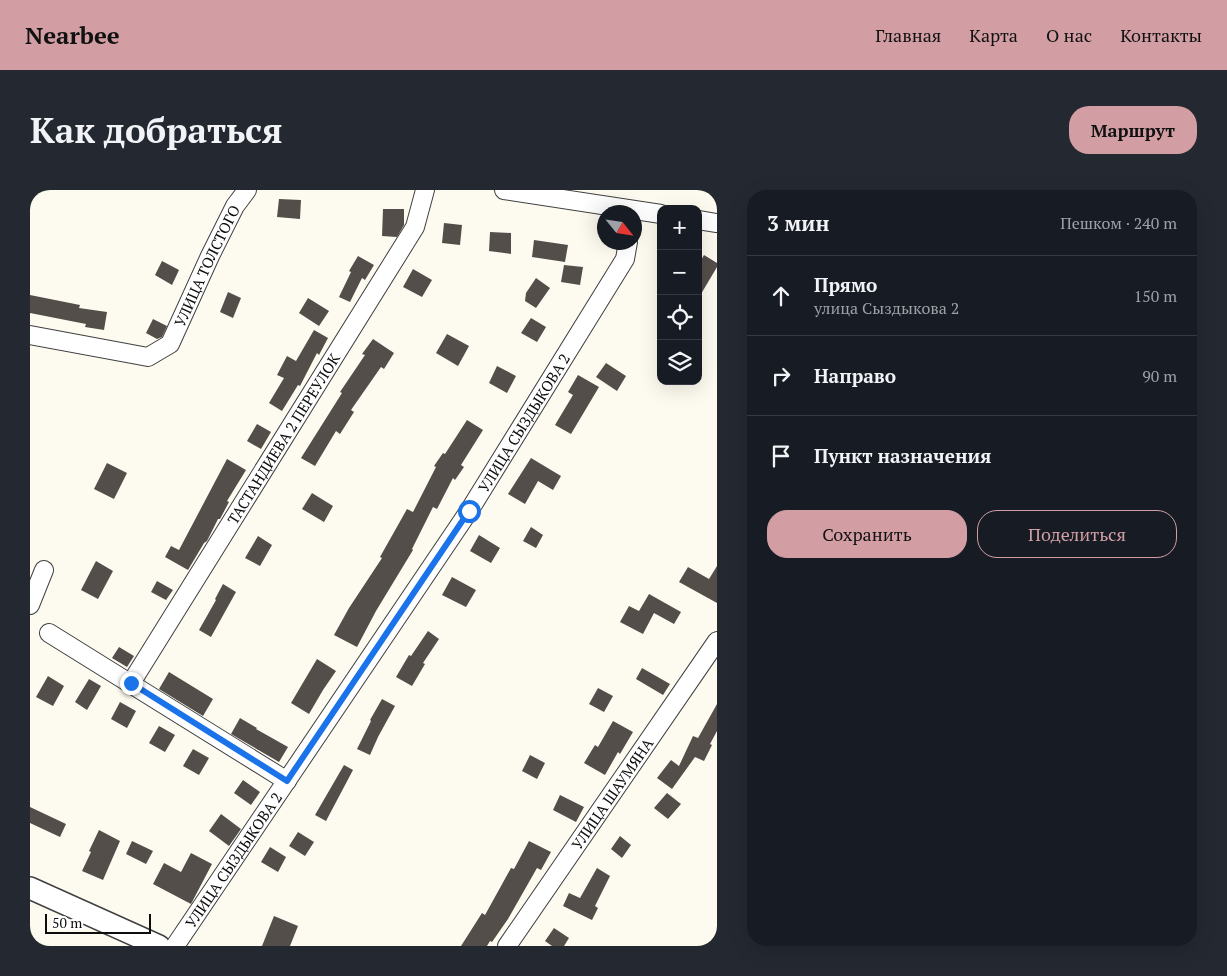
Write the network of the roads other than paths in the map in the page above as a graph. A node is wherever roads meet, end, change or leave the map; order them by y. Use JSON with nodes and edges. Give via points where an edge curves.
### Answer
{"nodes":[{"id":1,"x":247,"y":190,"type":"edge"},
{"id":2,"x":425,"y":190,"type":"edge"},
{"id":3,"x":504,"y":190,"type":"edge"},
{"id":4,"x":598,"y":205,"type":"edge"},
{"id":5,"x":642,"y":212,"type":"edge"},
{"id":6,"x":657,"y":214,"type":"edge"},
{"id":7,"x":702,"y":221,"type":"edge"},
{"id":8,"x":717,"y":223,"type":"edge"},
{"id":9,"x":627,"y":250,"type":"edge"},
{"id":10,"x":30,"y":335,"type":"edge"},
{"id":11,"x":44,"y":570,"type":"dead end"},
{"id":12,"x":30,"y":605,"type":"edge"},
{"id":13,"x":49,"y":633,"type":"dead end"},
{"id":14,"x":717,"y":641,"type":"edge"},
{"id":15,"x":131,"y":683,"type":"junction"},
{"id":16,"x":287,"y":781,"type":"junction"},
{"id":17,"x":30,"y":888,"type":"edge"},
{"id":18,"x":159,"y":946,"type":"edge"},
{"id":19,"x":175,"y":946,"type":"edge"},
{"id":20,"x":507,"y":946,"type":"edge"}],
"edges":[{"from":1,"to":10,"type":"street","name":"УЛИЦА ТОЛСТОГО","via":[[235,206],[170,344],[148,357]]},
{"from":2,"to":15,"type":"street","name":"ТАСТАНДИЕВА 2 ПЕРЕУЛОК","via":[[415,227]]},
{"from":3,"to":4,"type":"street"},
{"from":5,"to":6,"type":"street"},
{"from":7,"to":8,"type":"street"},
{"from":9,"to":16,"type":"street","name":"УЛИЦА СЫЗДЫКОВА 2","via":[[625,259],[469,511]]},
{"from":11,"to":12,"type":"street"},
{"from":13,"to":15,"type":"street"},
{"from":14,"to":20,"type":"street","name":"УЛИЦА ШАУМЯНА"},
{"from":15,"to":16,"type":"street"},
{"from":16,"to":19,"type":"street","name":"УЛИЦА СЫЗДЫКОВА 2"},
{"from":17,"to":18,"type":"street"}]}
